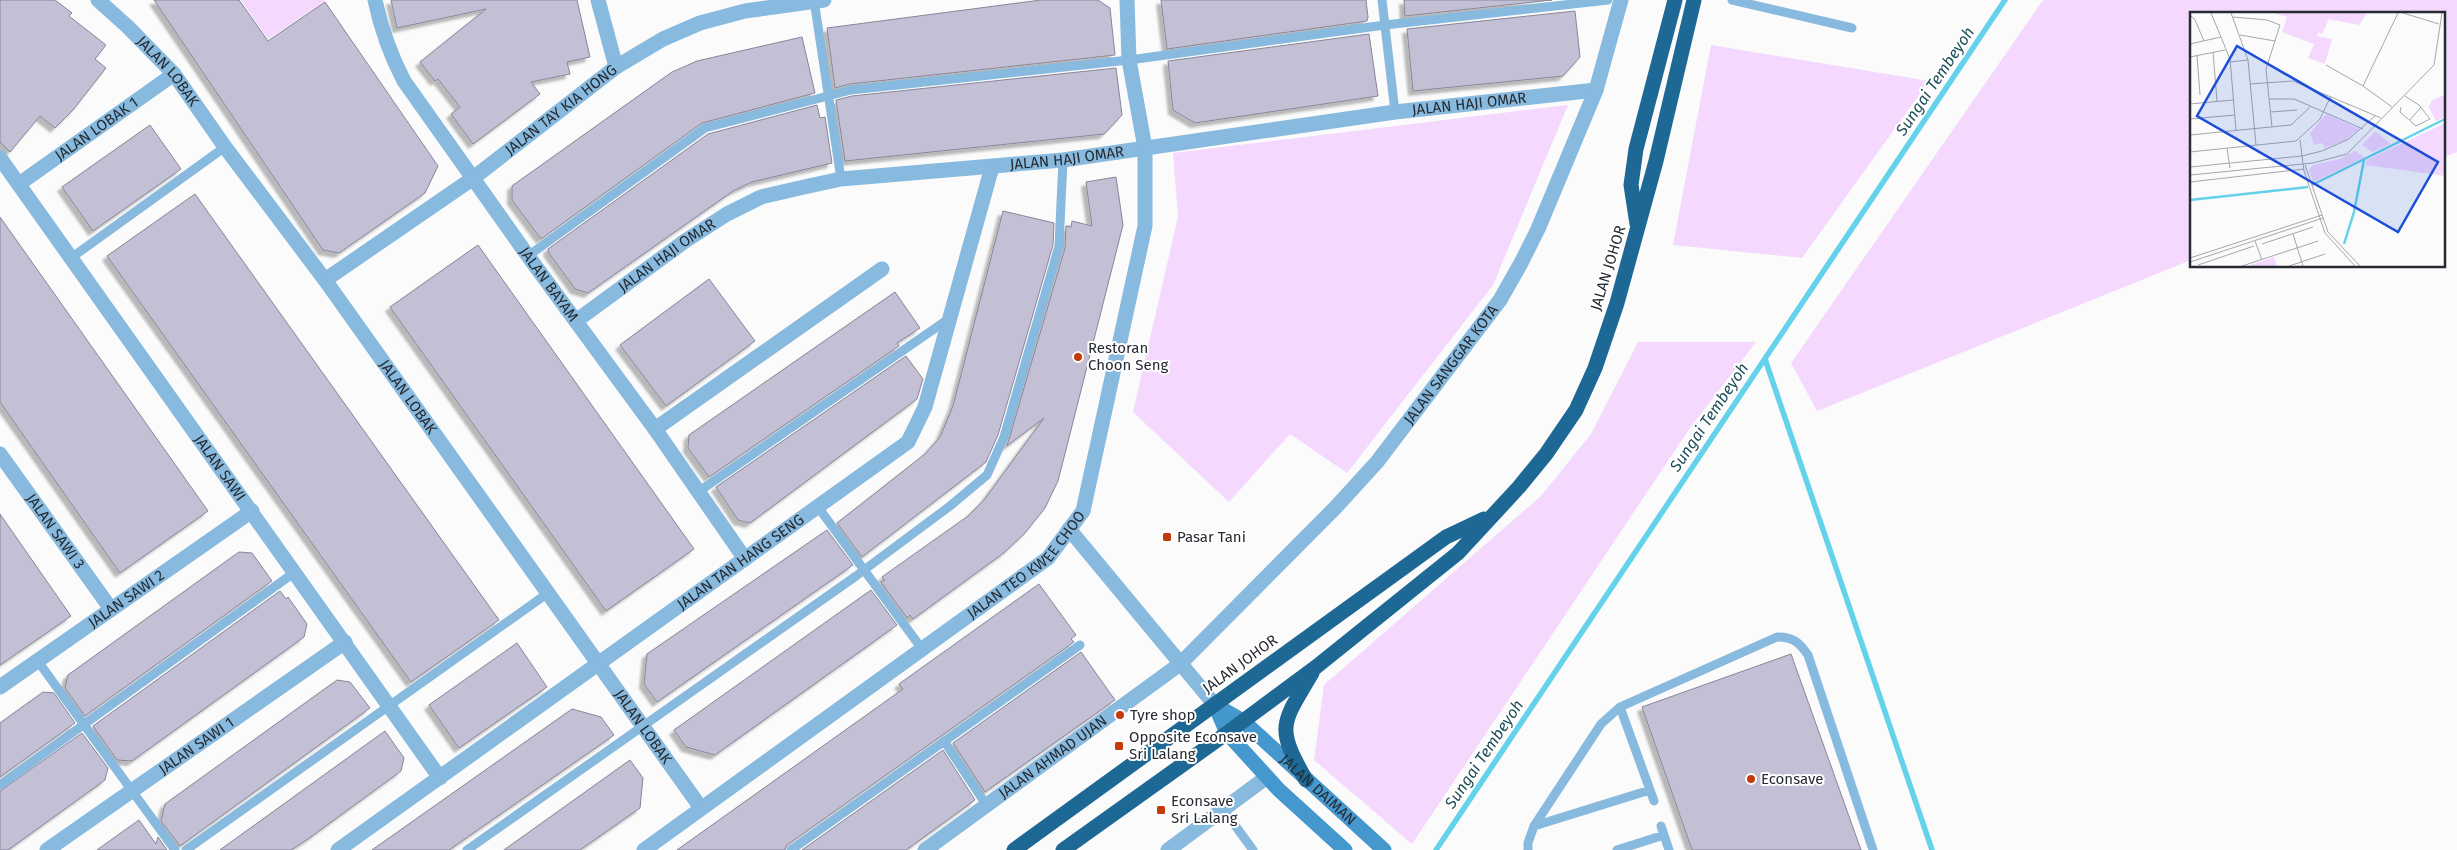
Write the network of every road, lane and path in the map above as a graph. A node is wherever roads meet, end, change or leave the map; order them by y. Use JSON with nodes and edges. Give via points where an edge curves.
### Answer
{"nodes":[{"id":1,"x":98,"y":0,"type":"edge"},
{"id":2,"x":375,"y":0,"type":"edge"},
{"id":3,"x":598,"y":0,"type":"edge"},
{"id":4,"x":817,"y":0,"type":"edge"},
{"id":5,"x":1128,"y":0,"type":"edge"},
{"id":6,"x":1382,"y":0,"type":"edge"},
{"id":7,"x":1608,"y":0,"type":"edge"},
{"id":8,"x":1621,"y":0,"type":"edge"},
{"id":9,"x":1675,"y":0,"type":"edge"},
{"id":10,"x":1694,"y":0,"type":"edge"},
{"id":11,"x":1732,"y":0,"type":"edge"},
{"id":12,"x":1385,"y":25,"type":"junction"},
{"id":13,"x":1852,"y":28,"type":"dead end"},
{"id":14,"x":1129,"y":60,"type":"junction"},
{"id":15,"x":616,"y":67,"type":"junction"},
{"id":16,"x":174,"y":74,"type":"junction"},
{"id":17,"x":1596,"y":90,"type":"junction"},
{"id":18,"x":829,"y":95,"type":"junction"},
{"id":19,"x":1395,"y":112,"type":"junction"},
{"id":20,"x":225,"y":147,"type":"junction"},
{"id":21,"x":1145,"y":148,"type":"junction"},
{"id":22,"x":0,"y":158,"type":"edge"},
{"id":23,"x":1063,"y":160,"type":"junction"},
{"id":24,"x":992,"y":167,"type":"junction"},
{"id":25,"x":472,"y":179,"type":"junction"},
{"id":26,"x":842,"y":179,"type":"junction"},
{"id":27,"x":19,"y":184,"type":"junction"},
{"id":28,"x":1638,"y":230,"type":"junction"},
{"id":29,"x":528,"y":256,"type":"junction"},
{"id":30,"x":71,"y":258,"type":"junction"},
{"id":31,"x":882,"y":269,"type":"dead end"},
{"id":32,"x":325,"y":280,"type":"junction"},
{"id":33,"x":950,"y":318,"type":"junction"},
{"id":34,"x":576,"y":321,"type":"junction"},
{"id":35,"x":655,"y":429,"type":"junction"},
{"id":36,"x":0,"y":454,"type":"edge"},
{"id":37,"x":698,"y":492,"type":"junction"},
{"id":38,"x":818,"y":507,"type":"junction"},
{"id":39,"x":252,"y":511,"type":"junction"},
{"id":40,"x":1492,"y":515,"type":"junction"},
{"id":41,"x":1069,"y":529,"type":"junction"},
{"id":42,"x":744,"y":559,"type":"junction"},
{"id":43,"x":864,"y":569,"type":"junction"},
{"id":44,"x":295,"y":572,"type":"junction"},
{"id":45,"x":548,"y":593,"type":"junction"},
{"id":46,"x":111,"y":609,"type":"junction"},
{"id":47,"x":345,"y":642,"type":"junction"},
{"id":48,"x":1080,"y":645,"type":"dead end"},
{"id":49,"x":922,"y":649,"type":"junction"},
{"id":50,"x":37,"y":660,"type":"junction"},
{"id":51,"x":599,"y":664,"type":"junction"},
{"id":52,"x":1180,"y":664,"type":"junction"},
{"id":53,"x":1316,"y":667,"type":"junction"},
{"id":54,"x":0,"y":687,"type":"edge"},
{"id":55,"x":1215,"y":704,"type":"junction"},
{"id":56,"x":390,"y":706,"type":"junction"},
{"id":57,"x":1620,"y":707,"type":"junction"},
{"id":58,"x":1243,"y":721,"type":"junction"},
{"id":59,"x":83,"y":725,"type":"junction"},
{"id":60,"x":643,"y":726,"type":"junction"},
{"id":61,"x":1227,"y":733,"type":"junction"},
{"id":62,"x":944,"y":741,"type":"junction"},
{"id":63,"x":1267,"y":777,"type":"junction"},
{"id":64,"x":440,"y":778,"type":"junction"},
{"id":65,"x":1306,"y":780,"type":"junction"},
{"id":66,"x":0,"y":785,"type":"edge"},
{"id":67,"x":1650,"y":790,"type":"junction"},
{"id":68,"x":130,"y":792,"type":"junction"},
{"id":69,"x":1654,"y":801,"type":"dead end"},
{"id":70,"x":987,"y":806,"type":"junction"},
{"id":71,"x":702,"y":808,"type":"junction"},
{"id":72,"x":1223,"y":809,"type":"junction"},
{"id":73,"x":1534,"y":826,"type":"junction"},
{"id":74,"x":1660,"y":826,"type":"dead end"},
{"id":75,"x":1664,"y":835,"type":"junction"},
{"id":76,"x":47,"y":850,"type":"edge"},
{"id":77,"x":175,"y":850,"type":"edge"},
{"id":78,"x":186,"y":850,"type":"edge"},
{"id":79,"x":338,"y":850,"type":"edge"},
{"id":80,"x":467,"y":850,"type":"edge"},
{"id":81,"x":644,"y":850,"type":"edge"},
{"id":82,"x":791,"y":850,"type":"edge"},
{"id":83,"x":925,"y":850,"type":"edge"},
{"id":84,"x":1014,"y":850,"type":"edge"},
{"id":85,"x":1063,"y":850,"type":"edge"},
{"id":86,"x":1168,"y":850,"type":"edge"},
{"id":87,"x":1253,"y":850,"type":"edge"},
{"id":88,"x":1344,"y":850,"type":"edge"},
{"id":89,"x":1384,"y":850,"type":"edge"},
{"id":90,"x":1528,"y":850,"type":"edge"},
{"id":91,"x":1617,"y":850,"type":"edge"},
{"id":92,"x":1669,"y":850,"type":"edge"},
{"id":93,"x":1873,"y":850,"type":"edge"}],
"edges":[{"from":1,"to":16,"type":"street","name":"JALAN LOBAK"},
{"from":2,"to":25,"type":"street","name":"JALAN BAYAM","via":[[392,60]]},
{"from":3,"to":15,"type":"street"},
{"from":4,"to":15,"type":"street","name":"JALAN TAY KIA HONG","via":[[700,22]]},
{"from":4,"to":18,"type":"lane"},
{"from":5,"to":14,"type":"street","name":"JALAN TEO KWEE CHOO"},
{"from":6,"to":12,"type":"lane"},
{"from":7,"to":12,"type":"lane"},
{"from":8,"to":17,"type":"street","name":"JALAN SANGGAR KOTA"},
{"from":9,"to":28,"type":"highway","via":[[1636,149],[1632,185]]},
{"from":10,"to":28,"type":"highway","name":"JALAN JOHOR"},
{"from":11,"to":13,"type":"lane"},
{"from":12,"to":14,"type":"lane"},
{"from":12,"to":19,"type":"lane"},
{"from":14,"to":18,"type":"lane"},
{"from":14,"to":21,"type":"street","name":"JALAN TEO KWEE CHOO"},
{"from":15,"to":25,"type":"street","name":"JALAN TAY KIA HONG"},
{"from":16,"to":20,"type":"street","name":"JALAN LOBAK"},
{"from":16,"to":27,"type":"street","name":"JALAN LOBAK 1"},
{"from":17,"to":19,"type":"street","name":"JALAN HAJI OMAR"},
{"from":17,"to":52,"type":"street","name":"JALAN SANGGAR KOTA","via":[[1538,228],[1489,315],[1377,462]]},
{"from":18,"to":26,"type":"lane"},
{"from":18,"to":29,"type":"lane","via":[[705,128]]},
{"from":19,"to":21,"type":"street","name":"JALAN HAJI OMAR"},
{"from":20,"to":30,"type":"lane"},
{"from":20,"to":32,"type":"street","name":"JALAN LOBAK"},
{"from":21,"to":23,"type":"street","name":"JALAN HAJI OMAR"},
{"from":21,"to":41,"type":"street","name":"JALAN TEO KWEE CHOO","via":[[1145,226],[1083,511]]},
{"from":22,"to":27,"type":"street","name":"JALAN SAWI"},
{"from":23,"to":24,"type":"street","name":"JALAN HAJI OMAR"},
{"from":23,"to":43,"type":"lane","via":[[1059,246],[1004,437],[987,475]]},
{"from":24,"to":26,"type":"street","name":"JALAN HAJI OMAR"},
{"from":24,"to":33,"type":"street","name":"JALAN TAN HANG SENG"},
{"from":25,"to":29,"type":"street","name":"JALAN BAYAM"},
{"from":25,"to":32,"type":"street","name":"JALAN TAY KIA HONG"},
{"from":26,"to":34,"type":"street","name":"JALAN HAJI OMAR","via":[[761,197],[727,214]]},
{"from":27,"to":30,"type":"street","name":"JALAN SAWI"},
{"from":28,"to":40,"type":"highway","name":"JALAN JOHOR","via":[[1595,368],[1576,410],[1546,454]]},
{"from":29,"to":34,"type":"street","name":"JALAN BAYAM"},
{"from":30,"to":39,"type":"street","name":"JALAN SAWI"},
{"from":31,"to":35,"type":"street"},
{"from":32,"to":45,"type":"street","name":"JALAN LOBAK"},
{"from":33,"to":37,"type":"lane"},
{"from":33,"to":38,"type":"street","name":"JALAN TAN HANG SENG","via":[[925,407],[908,442]]},
{"from":34,"to":35,"type":"street","name":"JALAN BAYAM"},
{"from":35,"to":37,"type":"street","name":"JALAN BAYAM"},
{"from":36,"to":46,"type":"street","name":"JALAN SAWI 3"},
{"from":37,"to":42,"type":"street","name":"JALAN BAYAM"},
{"from":38,"to":42,"type":"street","name":"JALAN TAN HANG SENG"},
{"from":38,"to":43,"type":"lane"},
{"from":39,"to":44,"type":"street","name":"JALAN SAWI"},
{"from":39,"to":46,"type":"street","name":"JALAN SAWI 2"},
{"from":40,"to":53,"type":"highway","name":"JALAN JOHOR","via":[[1458,553]]},
{"from":40,"to":55,"type":"highway","name":"JALAN JOHOR","via":[[1446,537]]},
{"from":41,"to":49,"type":"street","name":"JALAN TEO KWEE CHOO","via":[[1048,558]]},
{"from":41,"to":52,"type":"street"},
{"from":42,"to":51,"type":"street","name":"JALAN TAN HANG SENG"},
{"from":43,"to":49,"type":"lane"},
{"from":43,"to":60,"type":"lane"},
{"from":44,"to":47,"type":"street","name":"JALAN SAWI"},
{"from":44,"to":59,"type":"lane"},
{"from":45,"to":51,"type":"street","name":"JALAN LOBAK"},
{"from":45,"to":56,"type":"lane"},
{"from":46,"to":50,"type":"street","name":"JALAN SAWI 2"},
{"from":47,"to":56,"type":"street","name":"JALAN SAWI"},
{"from":47,"to":68,"type":"street","name":"JALAN SAWI 1"},
{"from":48,"to":62,"type":"lane"},
{"from":49,"to":71,"type":"street","name":"JALAN TEO KWEE CHOO"},
{"from":50,"to":54,"type":"street","name":"JALAN SAWI 2"},
{"from":50,"to":59,"type":"lane"},
{"from":51,"to":60,"type":"street","name":"JALAN LOBAK"},
{"from":51,"to":64,"type":"street","name":"JALAN TAN HANG SENG"},
{"from":52,"to":55,"type":"street"},
{"from":52,"to":70,"type":"street","name":"JALAN AHMAD UJAN"},
{"from":53,"to":58,"type":"highway","name":"JALAN JOHOR"},
{"from":53,"to":65,"type":"highway","via":[[1288,714],[1286,724],[1289,750]]},
{"from":55,"to":58,"type":"street","name":"JALAN DAIMAN"},
{"from":55,"to":61,"type":"street","name":"JALAN DAIMAN"},
{"from":55,"to":84,"type":"highway","name":"JALAN JOHOR"},
{"from":56,"to":64,"type":"street","name":"JALAN SAWI"},
{"from":56,"to":78,"type":"lane"},
{"from":57,"to":67,"type":"lane"},
{"from":57,"to":73,"type":"lane","via":[[1601,724]]},
{"from":57,"to":93,"type":"lane","via":[[1777,637],[1790,637],[1800,643],[1808,655]]},
{"from":58,"to":61,"type":"highway","name":"JALAN JOHOR"},
{"from":58,"to":65,"type":"street","name":"JALAN DAIMAN"},
{"from":59,"to":66,"type":"lane"},
{"from":59,"to":68,"type":"lane"},
{"from":60,"to":71,"type":"street","name":"JALAN LOBAK"},
{"from":60,"to":80,"type":"lane"},
{"from":61,"to":63,"type":"street","name":"JALAN DAIMAN"},
{"from":61,"to":85,"type":"highway"},
{"from":62,"to":70,"type":"lane"},
{"from":62,"to":82,"type":"lane"},
{"from":63,"to":72,"type":"street"},
{"from":63,"to":88,"type":"street","name":"JALAN DAIMAN"},
{"from":64,"to":79,"type":"street","name":"JALAN TAN HANG SENG"},
{"from":65,"to":89,"type":"street","name":"JALAN DAIMAN"},
{"from":67,"to":69,"type":"lane"},
{"from":67,"to":73,"type":"lane"},
{"from":68,"to":76,"type":"street","name":"JALAN SAWI 1"},
{"from":68,"to":77,"type":"lane"},
{"from":70,"to":83,"type":"street","name":"JALAN AHMAD UJAN"},
{"from":71,"to":81,"type":"street","name":"JALAN TEO KWEE CHOO"},
{"from":72,"to":86,"type":"street"},
{"from":72,"to":87,"type":"lane"},
{"from":73,"to":90,"type":"lane"},
{"from":74,"to":75,"type":"lane"},
{"from":75,"to":91,"type":"lane"},
{"from":75,"to":92,"type":"lane"}]}
